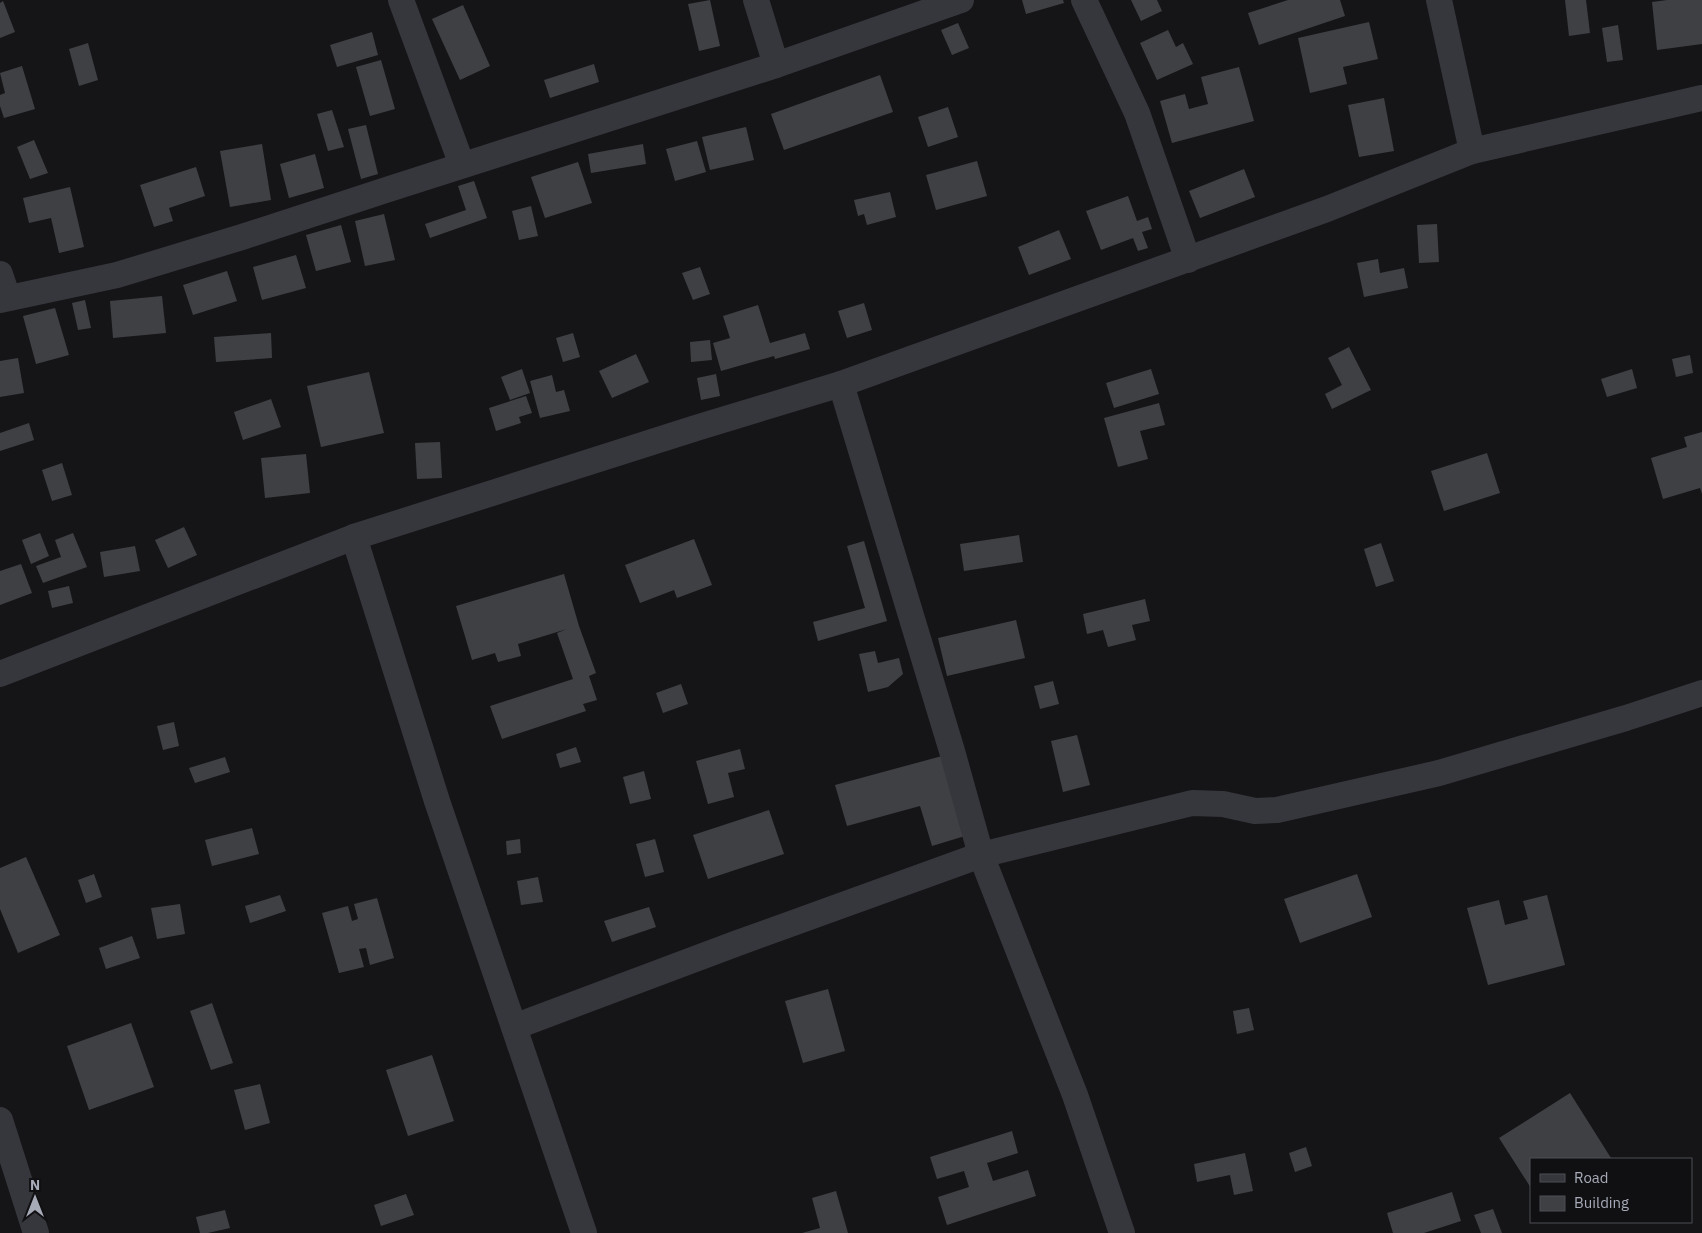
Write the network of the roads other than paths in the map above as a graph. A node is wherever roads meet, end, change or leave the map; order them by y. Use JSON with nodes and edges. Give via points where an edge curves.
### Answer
{"nodes":[{"id":1,"x":401,"y":0,"type":"edge"},
{"id":2,"x":756,"y":0,"type":"edge"},
{"id":3,"x":961,"y":0,"type":"edge"},
{"id":4,"x":1084,"y":0,"type":"edge"},
{"id":5,"x":1439,"y":0,"type":"edge"},
{"id":6,"x":776,"y":65,"type":"junction"},
{"id":7,"x":1702,"y":98,"type":"edge"},
{"id":8,"x":1472,"y":151,"type":"junction"},
{"id":9,"x":462,"y":165,"type":"junction"},
{"id":10,"x":1188,"y":260,"type":"junction"},
{"id":11,"x":3,"y":291,"type":"edge"},
{"id":12,"x":841,"y":384,"type":"junction"},
{"id":13,"x":354,"y":537,"type":"junction"},
{"id":14,"x":0,"y":674,"type":"edge"},
{"id":15,"x":1702,"y":693,"type":"edge"},
{"id":16,"x":981,"y":855,"type":"junction"},
{"id":17,"x":514,"y":1027,"type":"junction"},
{"id":18,"x":0,"y":1120,"type":"edge"},
{"id":19,"x":36,"y":1233,"type":"edge"},
{"id":20,"x":584,"y":1233,"type":"edge"},
{"id":21,"x":1122,"y":1233,"type":"edge"}],
"edges":[{"from":1,"to":9,"type":"street"},
{"from":2,"to":6,"type":"street"},
{"from":3,"to":6,"type":"street"},
{"from":4,"to":10,"type":"street","via":[[1137,114]]},
{"from":5,"to":8,"type":"street"},
{"from":6,"to":9,"type":"street"},
{"from":7,"to":8,"type":"street"},
{"from":8,"to":10,"type":"street"},
{"from":9,"to":11,"type":"street","via":[[117,276]]},
{"from":10,"to":12,"type":"street"},
{"from":12,"to":13,"type":"street"},
{"from":12,"to":16,"type":"street"},
{"from":13,"to":14,"type":"street"},
{"from":13,"to":17,"type":"street","via":[[437,800]]},
{"from":15,"to":16,"type":"street","via":[[1439,773],[1278,810],[1255,811],[1223,804],[1192,803]]},
{"from":16,"to":17,"type":"street"},
{"from":16,"to":21,"type":"street","via":[[1075,1095]]},
{"from":17,"to":20,"type":"street"},
{"from":18,"to":19,"type":"street"}]}
